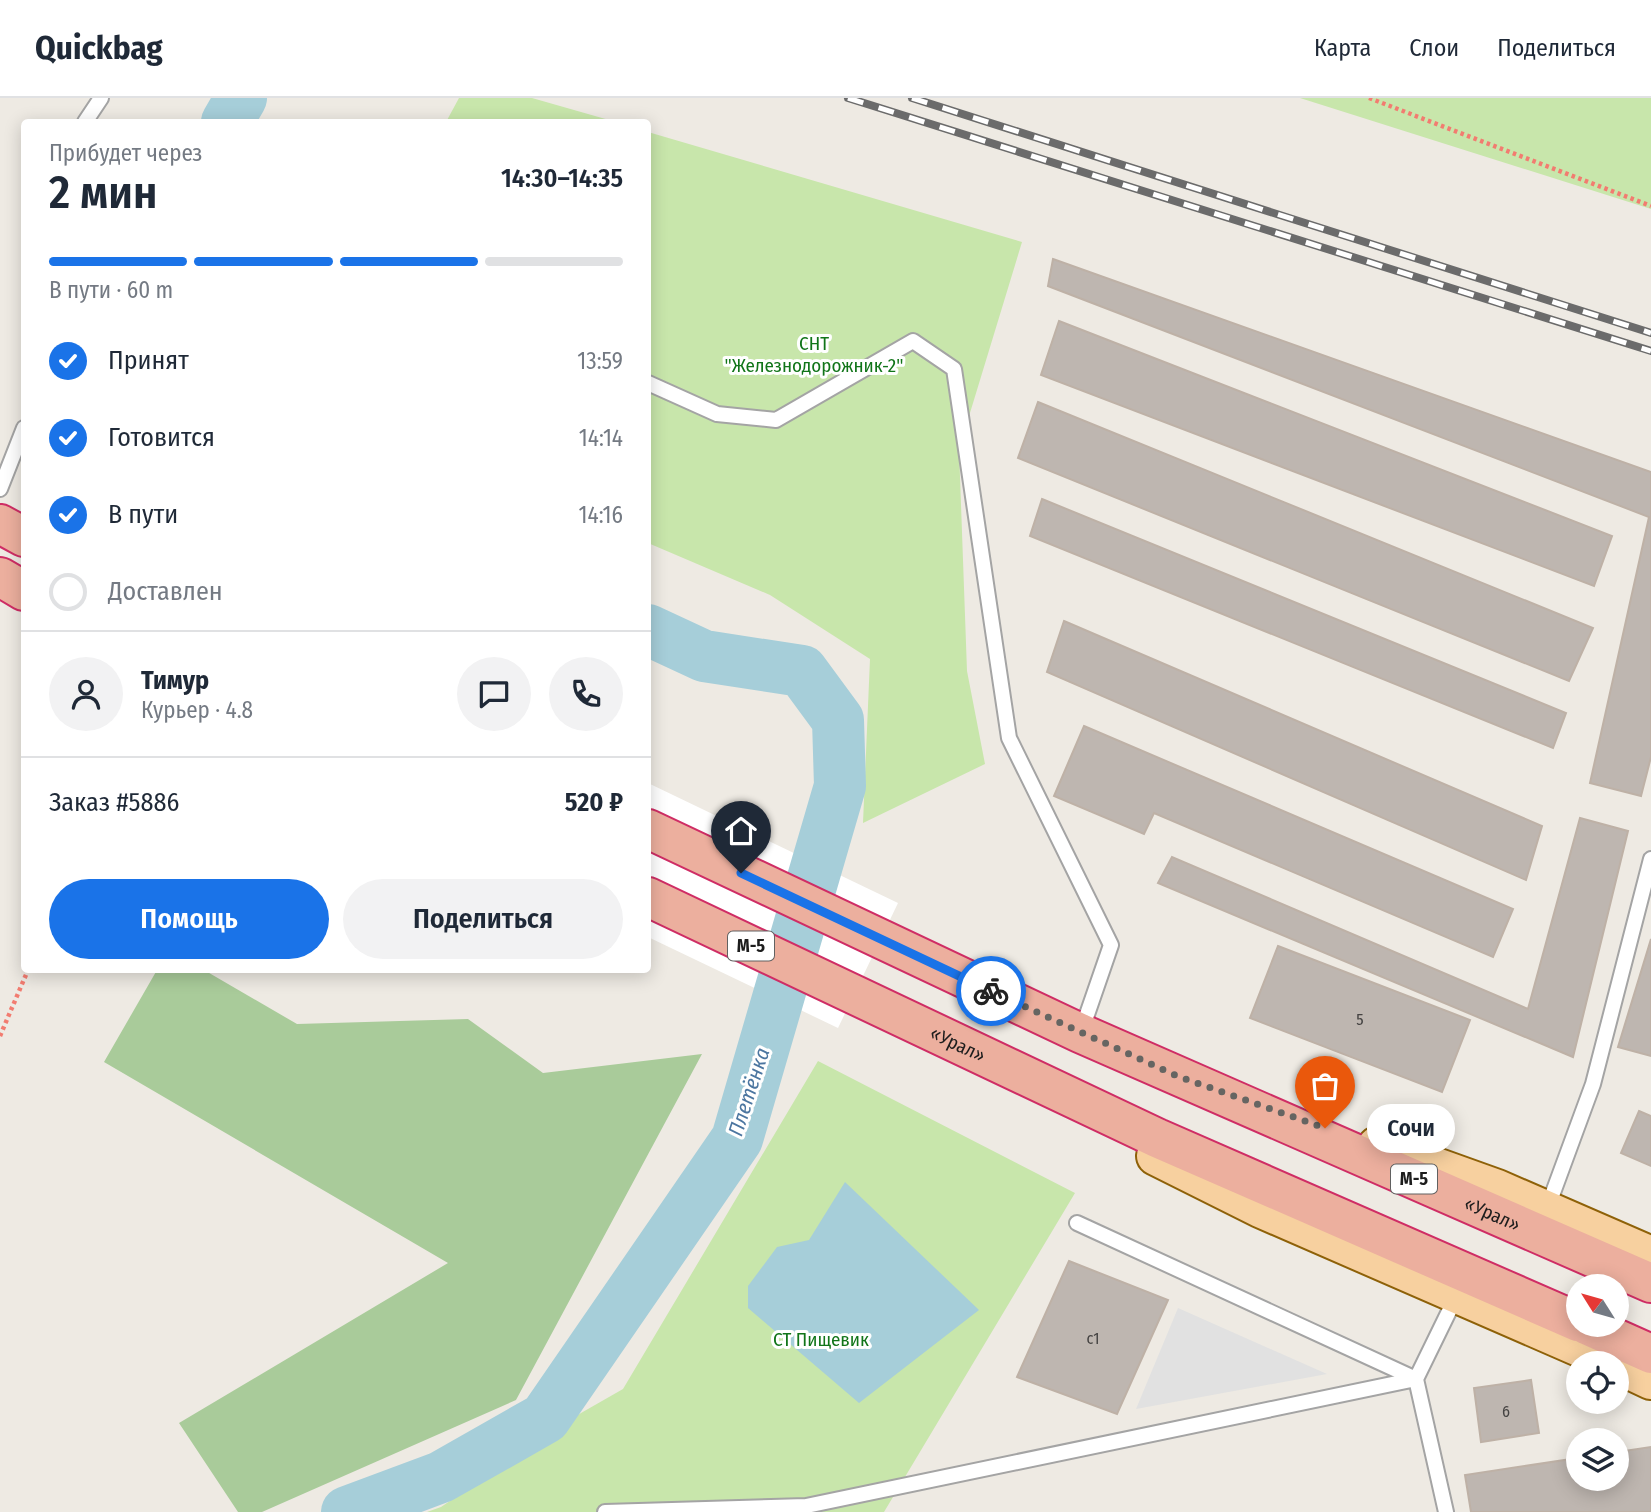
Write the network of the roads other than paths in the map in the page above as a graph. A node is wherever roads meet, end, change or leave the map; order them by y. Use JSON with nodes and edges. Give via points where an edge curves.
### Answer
{"nodes":[{"id":1,"x":101,"y":98,"type":"edge"},
{"id":2,"x":87,"y":119,"type":"edge"},
{"id":3,"x":651,"y":384,"type":"edge"},
{"id":4,"x":21,"y":436,"type":"edge"},
{"id":5,"x":0,"y":489,"type":"edge"},
{"id":6,"x":0,"y":524,"type":"edge"},
{"id":7,"x":21,"y":535,"type":"edge"},
{"id":8,"x":0,"y":578,"type":"edge"},
{"id":9,"x":21,"y":589,"type":"edge"},
{"id":10,"x":651,"y":830,"type":"edge"},
{"id":11,"x":1651,"y":859,"type":"edge"},
{"id":12,"x":651,"y":898,"type":"edge"},
{"id":13,"x":1080,"y":1033,"type":"junction"},
{"id":14,"x":997,"y":1063,"type":"junction"},
{"id":15,"x":1177,"y":1076,"type":"junction"},
{"id":16,"x":1546,"y":1210,"type":"junction"},
{"id":17,"x":1077,"y":1223,"type":"dead end"},
{"id":18,"x":1651,"y":1256,"type":"edge"},
{"id":19,"x":1651,"y":1283,"type":"edge"},
{"id":20,"x":1457,"y":1294,"type":"junction"},
{"id":21,"x":1566,"y":1316,"type":"edge"},
{"id":22,"x":1613,"y":1337,"type":"edge"},
{"id":23,"x":1586,"y":1351,"type":"edge"},
{"id":24,"x":1651,"y":1354,"type":"edge"},
{"id":25,"x":1629,"y":1370,"type":"edge"},
{"id":26,"x":1416,"y":1379,"type":"junction"},
{"id":27,"x":1651,"y":1380,"type":"edge"},
{"id":28,"x":759,"y":1510,"type":"edge"},
{"id":29,"x":605,"y":1512,"type":"edge"},
{"id":30,"x":1446,"y":1512,"type":"edge"}],
"edges":[{"from":1,"to":2,"type":"lane"},
{"from":3,"to":13,"type":"lane","via":[[717,414],[776,420],[914,341],[954,369],[1009,738],[1111,945]]},
{"from":4,"to":5,"type":"lane"},
{"from":6,"to":7,"type":"highway"},
{"from":8,"to":9,"type":"highway"},
{"from":10,"to":13,"type":"highway","name":"«Урал»","number":"М-5"},
{"from":11,"to":16,"type":"lane","via":[[1593,1084]]},
{"from":12,"to":14,"type":"highway","name":"«Урал»","number":"М-5"},
{"from":13,"to":15,"type":"highway","name":"«Урал»","number":"М-5"},
{"from":14,"to":20,"type":"main road","via":[[1147,1151],[1260,1208]]},
{"from":14,"to":21,"type":"highway","name":"«Урал»","number":"М-5"},
{"from":15,"to":16,"type":"main road"},
{"from":15,"to":19,"type":"highway","name":"«Урал»","number":"М-5"},
{"from":16,"to":18,"type":"main road"},
{"from":17,"to":26,"type":"lane"},
{"from":20,"to":23,"type":"main road"},
{"from":20,"to":26,"type":"lane"},
{"from":22,"to":24,"type":"highway"},
{"from":25,"to":27,"type":"main road"},
{"from":26,"to":28,"type":"lane","via":[[806,1506]]},
{"from":26,"to":30,"type":"lane"},
{"from":28,"to":29,"type":"lane"}]}
